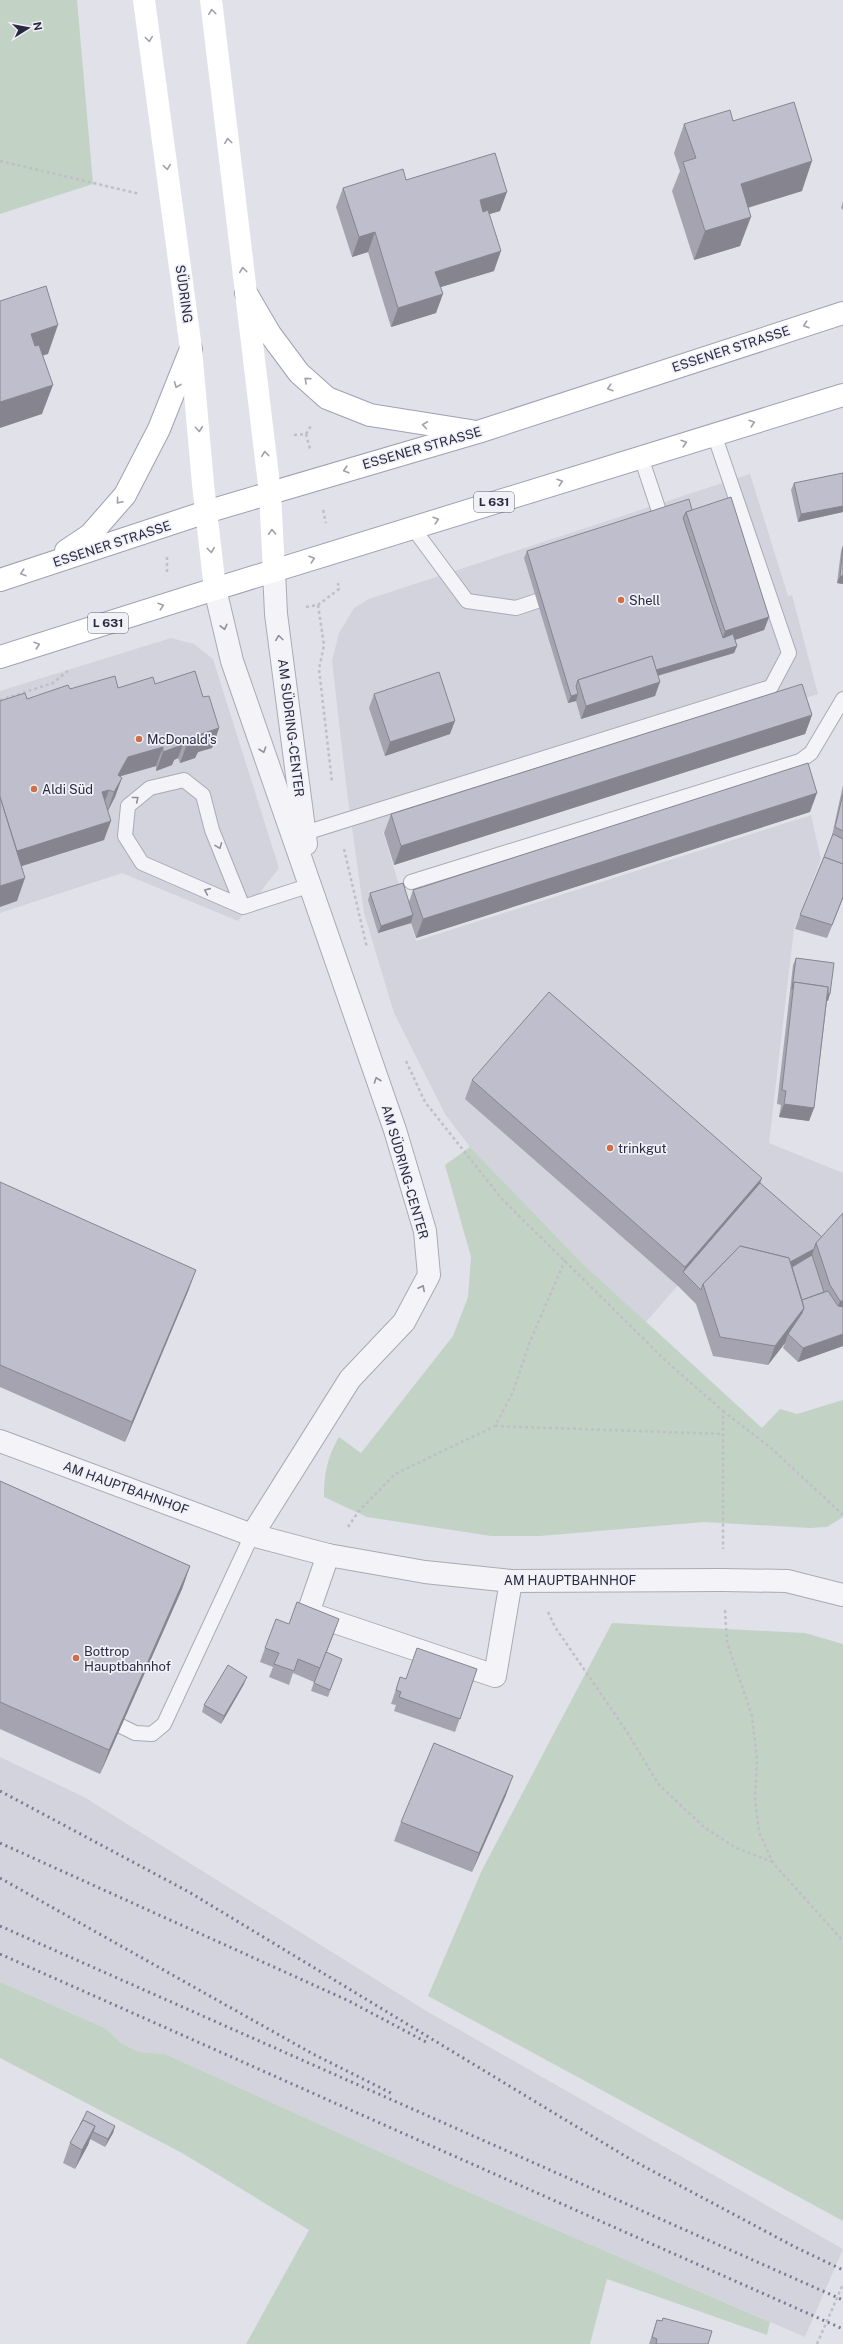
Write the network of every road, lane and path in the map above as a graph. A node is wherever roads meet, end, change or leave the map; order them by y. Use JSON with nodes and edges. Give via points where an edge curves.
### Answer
{"nodes":[{"id":1,"x":144,"y":0,"type":"edge"},
{"id":2,"x":211,"y":0,"type":"edge"},
{"id":3,"x":0,"y":161,"type":"edge"},
{"id":4,"x":172,"y":202,"type":"junction"},
{"id":5,"x":246,"y":293,"type":"junction"},
{"id":6,"x":843,"y":313,"type":"edge"},
{"id":7,"x":191,"y":349,"type":"junction"},
{"id":8,"x":843,"y":395,"type":"edge"},
{"id":9,"x":478,"y":432,"type":"junction"},
{"id":10,"x":714,"y":434,"type":"junction"},
{"id":11,"x":641,"y":457,"type":"junction"},
{"id":12,"x":270,"y":493,"type":"junction"},
{"id":13,"x":206,"y":512,"type":"junction"},
{"id":14,"x":413,"y":528,"type":"junction"},
{"id":15,"x":669,"y":542,"type":"edge"},
{"id":16,"x":46,"y":565,"type":"junction"},
{"id":17,"x":274,"y":571,"type":"junction"},
{"id":18,"x":0,"y":580,"type":"edge"},
{"id":19,"x":215,"y":589,"type":"junction"},
{"id":20,"x":569,"y":591,"type":"edge"},
{"id":21,"x":318,"y":605,"type":"dead end"},
{"id":22,"x":0,"y":657,"type":"edge"},
{"id":23,"x":843,"y":699,"type":"edge"},
{"id":24,"x":338,"y":824,"type":"junction"},
{"id":25,"x":305,"y":834,"type":"junction"},
{"id":26,"x":411,"y":882,"type":"dead end"},
{"id":27,"x":311,"y":885,"type":"junction"},
{"id":28,"x":243,"y":907,"type":"junction"},
{"id":29,"x":368,"y":953,"type":"dead end"},
{"id":30,"x":403,"y":1054,"type":"dead end"},
{"id":31,"x":565,"y":1260,"type":"junction"},
{"id":32,"x":723,"y":1411,"type":"junction"},
{"id":33,"x":495,"y":1426,"type":"junction"},
{"id":34,"x":722,"y":1434,"type":"junction"},
{"id":35,"x":0,"y":1441,"type":"edge"},
{"id":36,"x":843,"y":1515,"type":"edge"},
{"id":37,"x":252,"y":1535,"type":"junction"},
{"id":38,"x":328,"y":1555,"type":"junction"},
{"id":39,"x":723,"y":1580,"type":"junction"},
{"id":40,"x":511,"y":1581,"type":"junction"},
{"id":41,"x":534,"y":1583,"type":"junction"},
{"id":42,"x":843,"y":1595,"type":"edge"},
{"id":43,"x":121,"y":1726,"type":"edge"},
{"id":44,"x":773,"y":1863,"type":"junction"},
{"id":45,"x":843,"y":1941,"type":"edge"},
{"id":46,"x":843,"y":2284,"type":"edge"},
{"id":47,"x":817,"y":2344,"type":"edge"}],
"edges":[{"from":1,"to":4,"type":"main road","name":"SÜDRING","one_way":true},
{"from":5,"to":2,"type":"main road","one_way":true},
{"from":3,"to":4,"type":"path"},
{"from":4,"to":7,"type":"main road","name":"SÜDRING"},
{"from":9,"to":5,"type":"main road","one_way":true,"via":[[370,415],[326,398],[299,373],[270,334]]},
{"from":12,"to":5,"type":"main road","one_way":true},
{"from":6,"to":9,"type":"main road","name":"ESSENER STRASSE","one_way":true},
{"from":7,"to":13,"type":"main road","name":"SÜDRING","one_way":true},
{"from":7,"to":16,"type":"main road","one_way":true,"via":[[159,429],[125,495],[90,535]]},
{"from":10,"to":8,"type":"main road","number":"L 631","one_way":true},
{"from":9,"to":12,"type":"main road","name":"ESSENER STRASSE","one_way":true},
{"from":11,"to":10,"type":"main road","number":"L 631","one_way":true},
{"from":10,"to":24,"type":"lane","via":[[790,653],[771,687]]},
{"from":14,"to":11,"type":"main road","number":"L 631","one_way":true},
{"from":11,"to":15,"type":"lane"},
{"from":12,"to":13,"type":"main road","name":"ESSENER STRASSE"},
{"from":17,"to":12,"type":"main road","one_way":true},
{"from":13,"to":16,"type":"main road","name":"ESSENER STRASSE"},
{"from":13,"to":19,"type":"main road","name":"SÜDRING","one_way":true},
{"from":17,"to":14,"type":"main road","number":"L 631","one_way":true},
{"from":14,"to":20,"type":"lane","via":[[467,601],[516,608]]},
{"from":16,"to":18,"type":"main road","name":"ESSENER STRASSE","one_way":true},
{"from":17,"to":19,"type":"main road","number":"L 631"},
{"from":25,"to":17,"type":"street","name":"AM SÜDRING-CENTER","one_way":true,"via":[[276,614]]},
{"from":22,"to":19,"type":"main road","number":"L 631","one_way":true},
{"from":19,"to":27,"type":"street","name":"AM SÜDRING-CENTER","one_way":true,"via":[[232,661]]},
{"from":21,"to":24,"type":"path","via":[[324,645],[319,669],[334,808]]},
{"from":23,"to":26,"type":"lane","via":[[811,753],[800,761]]},
{"from":24,"to":25,"type":"lane"},
{"from":24,"to":29,"type":"path"},
{"from":25,"to":27,"type":"street","name":"AM SÜDRING-CENTER"},
{"from":27,"to":28,"type":"lane"},
{"from":37,"to":27,"type":"street","name":"AM SÜDRING-CENTER","one_way":true,"via":[[350,1379],[404,1322],[428,1275],[425,1231],[395,1130]]},
{"from":28,"to":28,"type":"lane","one_way":true,"via":[[142,863],[125,836],[128,806],[150,788],[184,780],[203,795],[212,830]]},
{"from":30,"to":31,"type":"path","via":[[425,1102],[502,1199]]},
{"from":31,"to":32,"type":"path","via":[[667,1362]]},
{"from":31,"to":33,"type":"path","via":[[529,1344],[514,1392]]},
{"from":32,"to":34,"type":"path"},
{"from":32,"to":36,"type":"path","via":[[771,1448]]},
{"from":33,"to":34,"type":"path"},
{"from":33,"to":38,"type":"path","via":[[395,1474],[358,1512]]},
{"from":34,"to":39,"type":"path"},
{"from":35,"to":37,"type":"street","name":"AM HAUPTBAHNHOF"},
{"from":37,"to":38,"type":"street","name":"AM HAUPTBAHNHOF"},
{"from":37,"to":43,"type":"lane","via":[[164,1724],[152,1734],[135,1734]]},
{"from":38,"to":40,"type":"street","name":"AM HAUPTBAHNHOF","via":[[424,1572]]},
{"from":38,"to":40,"type":"street","via":[[308,1613],[495,1676]]},
{"from":39,"to":41,"type":"street","name":"AM HAUPTBAHNHOF"},
{"from":39,"to":42,"type":"street","name":"AM HAUPTBAHNHOF","via":[[787,1582]]},
{"from":39,"to":44,"type":"path","via":[[727,1642],[752,1716],[758,1759],[755,1800],[759,1832]]},
{"from":40,"to":41,"type":"street","name":"AM HAUPTBAHNHOF"},
{"from":41,"to":44,"type":"path","via":[[555,1627],[625,1729],[659,1785],[704,1827],[736,1848]]},
{"from":44,"to":45,"type":"path"},
{"from":46,"to":47,"type":"path"}]}
